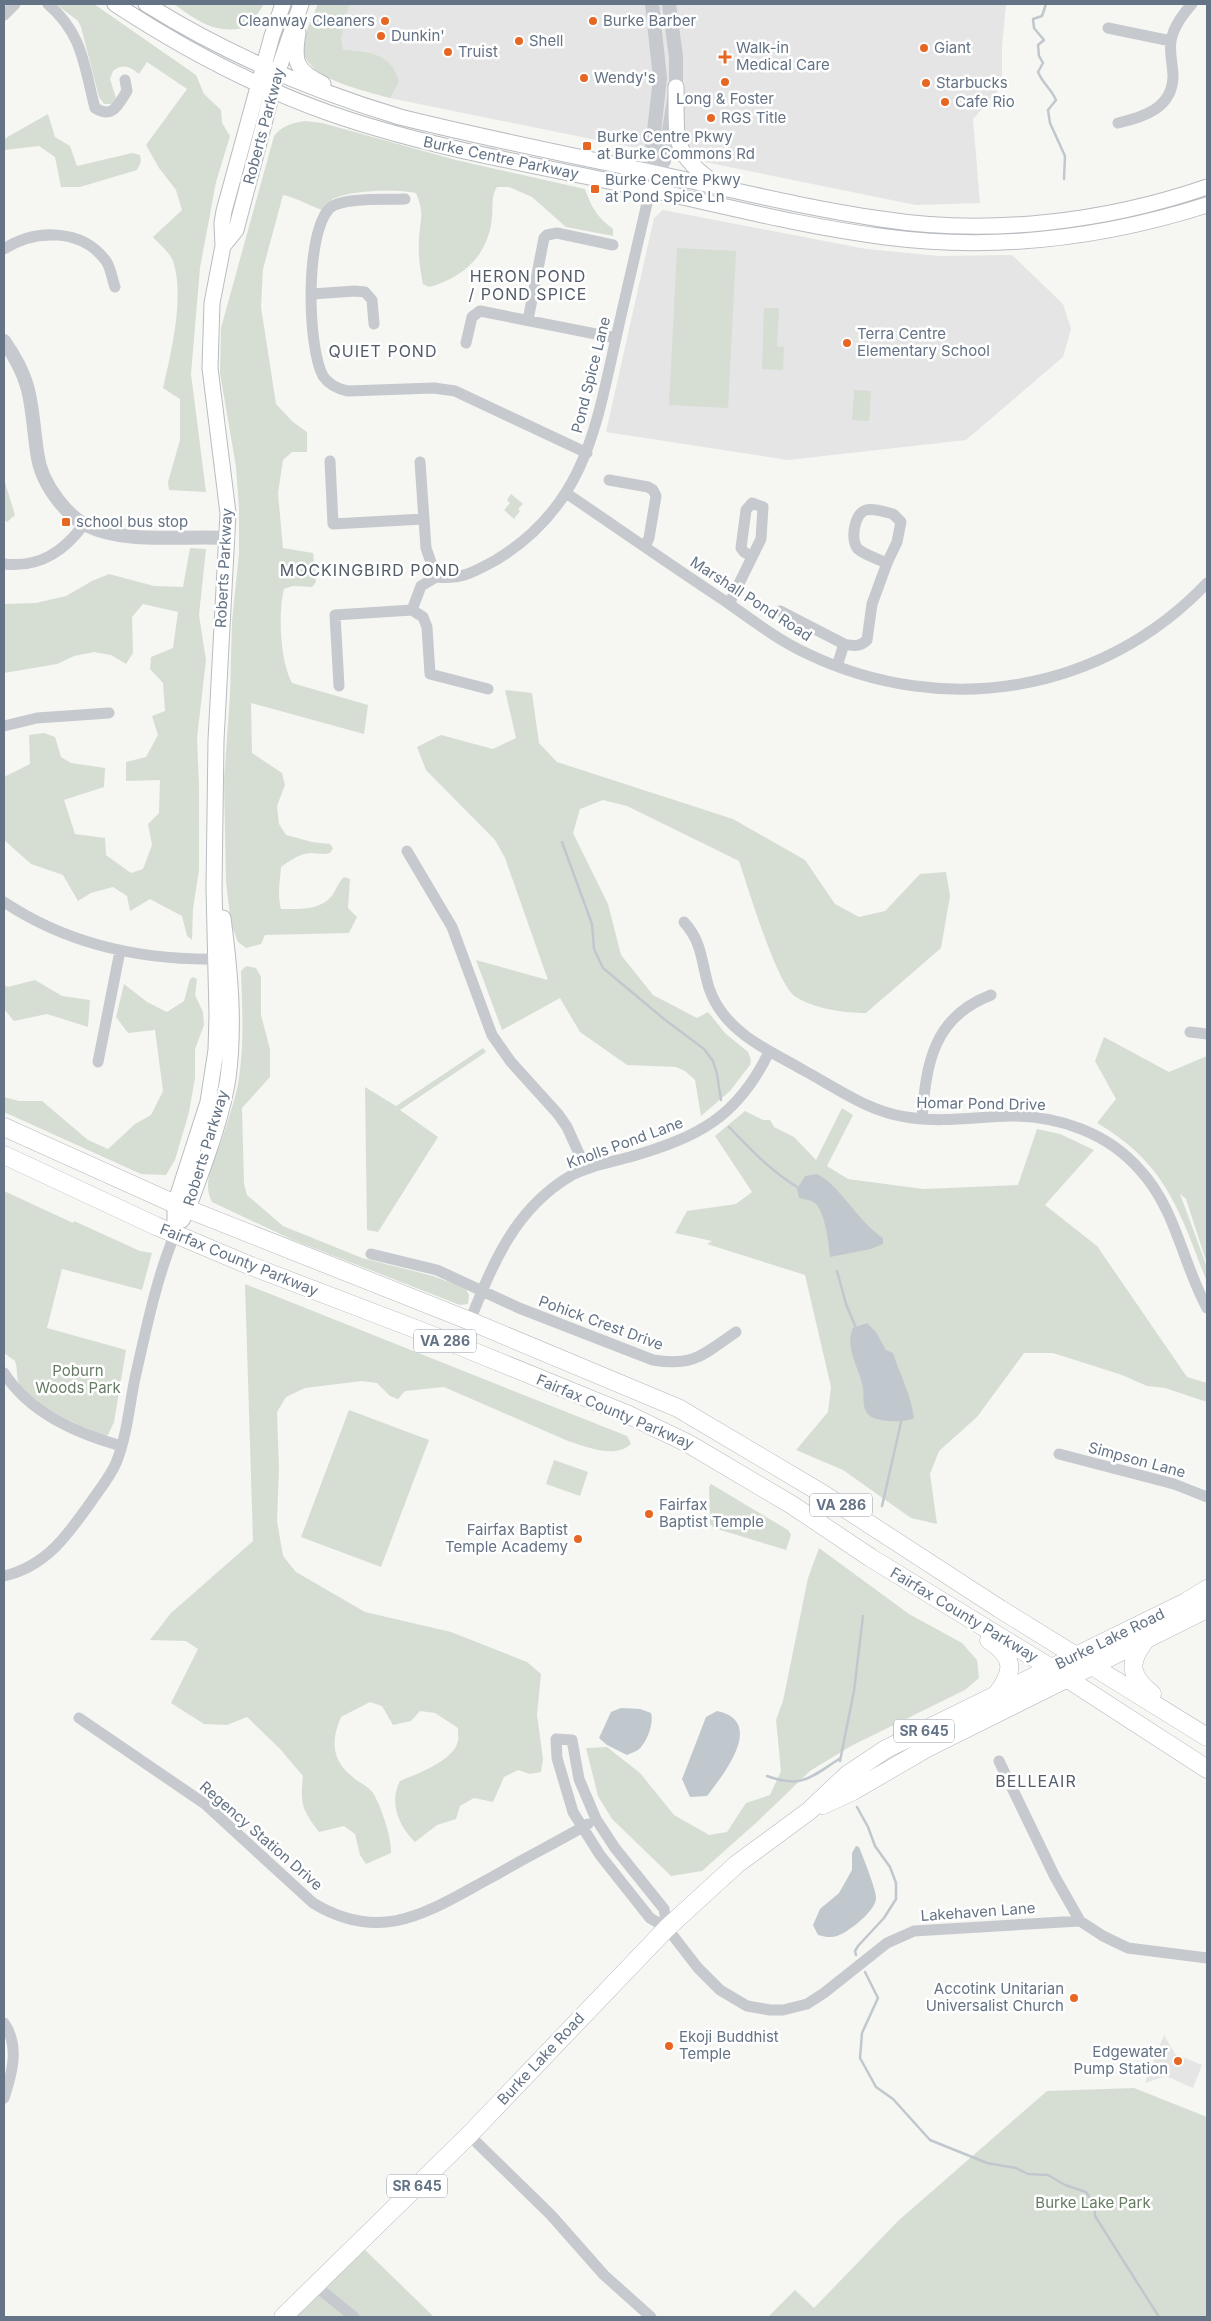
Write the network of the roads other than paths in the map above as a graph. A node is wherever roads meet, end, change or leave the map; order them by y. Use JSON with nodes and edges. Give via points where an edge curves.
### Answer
{"nodes":[{"id":1,"x":16,"y":4,"type":"edge"},
{"id":2,"x":48,"y":4,"type":"edge"},
{"id":3,"x":116,"y":4,"type":"edge"},
{"id":4,"x":146,"y":4,"type":"edge"},
{"id":5,"x":283,"y":4,"type":"edge"},
{"id":6,"x":302,"y":4,"type":"edge"},
{"id":7,"x":652,"y":4,"type":"edge"},
{"id":8,"x":669,"y":4,"type":"edge"},
{"id":9,"x":1192,"y":4,"type":"edge"},
{"id":10,"x":4,"y":15,"type":"edge"},
{"id":11,"x":1108,"y":28,"type":"dead end"},
{"id":12,"x":1171,"y":41,"type":"junction"},
{"id":13,"x":263,"y":67,"type":"junction"},
{"id":14,"x":277,"y":74,"type":"junction"},
{"id":15,"x":125,"y":80,"type":"dead end"},
{"id":16,"x":259,"y":84,"type":"junction"},
{"id":17,"x":676,"y":87,"type":"junction"},
{"id":18,"x":273,"y":91,"type":"junction"},
{"id":19,"x":400,"y":117,"type":"junction"},
{"id":20,"x":1118,"y":123,"type":"dead end"},
{"id":21,"x":654,"y":173,"type":"junction"},
{"id":22,"x":1207,"y":187,"type":"edge"},
{"id":23,"x":723,"y":188,"type":"junction"},
{"id":24,"x":650,"y":190,"type":"junction"},
{"id":25,"x":405,"y":199,"type":"dead end"},
{"id":26,"x":1207,"y":205,"type":"edge"},
{"id":27,"x":613,"y":245,"type":"dead end"},
{"id":28,"x":223,"y":246,"type":"junction"},
{"id":29,"x":4,"y":249,"type":"edge"},
{"id":30,"x":115,"y":287,"type":"dead end"},
{"id":31,"x":312,"y":294,"type":"junction"},
{"id":32,"x":528,"y":320,"type":"junction"},
{"id":33,"x":374,"y":324,"type":"dead end"},
{"id":34,"x":616,"y":338,"type":"junction"},
{"id":35,"x":4,"y":341,"type":"edge"},
{"id":36,"x":466,"y":343,"type":"dead end"},
{"id":37,"x":587,"y":453,"type":"junction"},
{"id":38,"x":330,"y":461,"type":"dead end"},
{"id":39,"x":420,"y":462,"type":"dead end"},
{"id":40,"x":609,"y":480,"type":"dead end"},
{"id":41,"x":566,"y":493,"type":"junction"},
{"id":42,"x":423,"y":519,"type":"junction"},
{"id":43,"x":84,"y":524,"type":"junction"},
{"id":44,"x":228,"y":538,"type":"junction"},
{"id":45,"x":644,"y":546,"type":"junction"},
{"id":46,"x":751,"y":556,"type":"dead end"},
{"id":47,"x":887,"y":562,"type":"junction"},
{"id":48,"x":4,"y":564,"type":"edge"},
{"id":49,"x":436,"y":577,"type":"junction"},
{"id":50,"x":1207,"y":582,"type":"edge"},
{"id":51,"x":729,"y":604,"type":"junction"},
{"id":52,"x":412,"y":610,"type":"junction"},
{"id":53,"x":780,"y":611,"type":"dead end"},
{"id":54,"x":844,"y":644,"type":"junction"},
{"id":55,"x":837,"y":666,"type":"junction"},
{"id":56,"x":339,"y":686,"type":"dead end"},
{"id":57,"x":488,"y":689,"type":"dead end"},
{"id":58,"x":109,"y":713,"type":"dead end"},
{"id":59,"x":4,"y":726,"type":"edge"},
{"id":60,"x":406,"y":851,"type":"dead end"},
{"id":61,"x":4,"y":902,"type":"edge"},
{"id":62,"x":684,"y":922,"type":"dead end"},
{"id":63,"x":120,"y":952,"type":"junction"},
{"id":64,"x":222,"y":959,"type":"junction"},
{"id":65,"x":991,"y":996,"type":"dead end"},
{"id":66,"x":1190,"y":1032,"type":"dead end"},
{"id":67,"x":1207,"y":1034,"type":"edge"},
{"id":68,"x":770,"y":1052,"type":"junction"},
{"id":69,"x":98,"y":1062,"type":"dead end"},
{"id":70,"x":922,"y":1119,"type":"junction"},
{"id":71,"x":4,"y":1127,"type":"edge"},
{"id":72,"x":4,"y":1155,"type":"edge"},
{"id":73,"x":586,"y":1169,"type":"junction"},
{"id":74,"x":181,"y":1206,"type":"junction"},
{"id":75,"x":174,"y":1234,"type":"junction"},
{"id":76,"x":371,"y":1254,"type":"dead end"},
{"id":77,"x":482,"y":1291,"type":"junction"},
{"id":78,"x":1207,"y":1308,"type":"edge"},
{"id":79,"x":470,"y":1321,"type":"junction"},
{"id":80,"x":736,"y":1332,"type":"dead end"},
{"id":81,"x":4,"y":1373,"type":"edge"},
{"id":82,"x":121,"y":1446,"type":"junction"},
{"id":83,"x":1059,"y":1454,"type":"dead end"},
{"id":84,"x":1207,"y":1497,"type":"edge"},
{"id":85,"x":4,"y":1576,"type":"edge"},
{"id":86,"x":1207,"y":1589,"type":"edge"},
{"id":87,"x":946,"y":1604,"type":"junction"},
{"id":88,"x":1207,"y":1609,"type":"edge"},
{"id":89,"x":1144,"y":1642,"type":"junction"},
{"id":90,"x":1076,"y":1656,"type":"junction"},
{"id":91,"x":1093,"y":1666,"type":"junction"},
{"id":92,"x":1051,"y":1668,"type":"junction"},
{"id":93,"x":1068,"y":1679,"type":"junction"},
{"id":94,"x":997,"y":1694,"type":"junction"},
{"id":95,"x":80,"y":1718,"type":"dead end"},
{"id":96,"x":1201,"y":1733,"type":"edge"},
{"id":97,"x":999,"y":1761,"type":"dead end"},
{"id":98,"x":1207,"y":1769,"type":"edge"},
{"id":99,"x":809,"y":1811,"type":"junction"},
{"id":100,"x":596,"y":1819,"type":"junction"},
{"id":101,"x":582,"y":1827,"type":"junction"},
{"id":102,"x":1080,"y":1921,"type":"junction"},
{"id":103,"x":667,"y":1928,"type":"junction"},
{"id":104,"x":1207,"y":1958,"type":"edge"},
{"id":105,"x":4,"y":2023,"type":"edge"},
{"id":106,"x":4,"y":2098,"type":"edge"},
{"id":107,"x":469,"y":2135,"type":"junction"},
{"id":108,"x":316,"y":2286,"type":"junction"},
{"id":109,"x":283,"y":2317,"type":"edge"},
{"id":110,"x":354,"y":2317,"type":"edge"},
{"id":111,"x":651,"y":2317,"type":"edge"}],
"edges":[{"from":1,"to":10,"type":"street"},
{"from":2,"to":15,"type":"street","via":[[63,16],[74,32],[95,108],[103,113],[117,107],[128,91]]},
{"from":3,"to":16,"type":"main road","name":"Burke Centre Parkway","via":[[179,43]]},
{"from":4,"to":13,"type":"main road","name":"Burke Centre Parkway"},
{"from":5,"to":13,"type":"main road","name":"Roberts Parkway"},
{"from":6,"to":14,"type":"main road","name":"Roberts Parkway"},
{"from":6,"to":19,"type":"main road","via":[[295,52],[303,72]]},
{"from":7,"to":21,"type":"street","via":[[660,78],[651,158]]},
{"from":8,"to":17,"type":"street","via":[[676,57]]},
{"from":9,"to":12,"type":"street","via":[[1183,14]]},
{"from":11,"to":12,"type":"street"},
{"from":12,"to":20,"type":"street","via":[[1172,82],[1165,99],[1149,114]]},
{"from":13,"to":14,"type":"main road","name":"Burke Centre Parkway"},
{"from":13,"to":16,"type":"main road","name":"Roberts Parkway"},
{"from":14,"to":18,"type":"main road","name":"Roberts Parkway"},
{"from":14,"to":19,"type":"main road","name":"Burke Centre Parkway"},
{"from":16,"to":18,"type":"main road","name":"Burke Centre Parkway"},
{"from":16,"to":28,"type":"main road","name":"Roberts Parkway","via":[[224,211]]},
{"from":17,"to":21,"type":"street","via":[[664,161]]},
{"from":17,"to":23,"type":"main road","via":[[677,137],[682,152],[696,170]]},
{"from":18,"to":24,"type":"main road","name":"Burke Centre Parkway","via":[[329,113],[419,140]]},
{"from":18,"to":28,"type":"main road","name":"Roberts Parkway","via":[[236,230]]},
{"from":19,"to":21,"type":"main road","name":"Burke Centre Parkway"},
{"from":21,"to":23,"type":"main road","name":"Burke Centre Parkway"},
{"from":21,"to":24,"type":"main road"},
{"from":22,"to":23,"type":"main road","name":"Burke Centre Parkway","via":[[1176,198],[1111,213],[1028,224],[983,226],[883,220]]},
{"from":24,"to":26,"type":"main road","name":"Burke Centre Parkway","via":[[861,234],[946,242],[1074,236],[1119,229]]},
{"from":24,"to":34,"type":"street","name":"Pond Spice Lane"},
{"from":25,"to":31,"type":"street","via":[[343,202],[330,208],[323,218],[311,263]]},
{"from":27,"to":32,"type":"street","via":[[557,233],[547,235]]},
{"from":28,"to":44,"type":"main road","name":"Roberts Parkway","via":[[212,303],[210,368],[227,487]]},
{"from":29,"to":30,"type":"street","via":[[30,236],[47,234],[73,238],[102,256],[108,263]]},
{"from":31,"to":33,"type":"street","via":[[365,292],[372,300]]},
{"from":31,"to":37,"type":"street","via":[[312,323],[320,365],[331,385],[348,391],[434,388],[455,391]]},
{"from":32,"to":34,"type":"street"},
{"from":32,"to":36,"type":"street","via":[[476,312]]},
{"from":34,"to":37,"type":"street","name":"Pond Spice Lane","via":[[603,401]]},
{"from":35,"to":43,"type":"street","via":[[29,388],[43,476],[62,505]]},
{"from":37,"to":41,"type":"street","name":"Pond Spice Lane"},
{"from":38,"to":42,"type":"street","via":[[332,524]]},
{"from":39,"to":42,"type":"street"},
{"from":40,"to":45,"type":"street","via":[[648,486],[653,490],[656,496],[649,538]]},
{"from":41,"to":45,"type":"street","name":"Marshall Pond Road"},
{"from":41,"to":49,"type":"street","name":"Pond Spice Lane","via":[[542,521],[502,556],[461,577]]},
{"from":42,"to":49,"type":"street","via":[[426,548]]},
{"from":43,"to":44,"type":"street","via":[[98,531],[125,536]]},
{"from":43,"to":48,"type":"street","via":[[72,540],[49,558],[24,565]]},
{"from":44,"to":64,"type":"main road","name":"Roberts Parkway","via":[[220,657],[216,832]]},
{"from":45,"to":51,"type":"street","name":"Marshall Pond Road"},
{"from":46,"to":51,"type":"street"},
{"from":47,"to":47,"type":"street","via":[[856,546],[857,516],[861,512],[893,514],[901,522],[897,542]]},
{"from":47,"to":54,"type":"street","via":[[872,604],[867,640],[863,645]]},
{"from":49,"to":52,"type":"street","via":[[422,586]]},
{"from":50,"to":55,"type":"street","name":"Marshall Pond Road","via":[[1170,617],[1130,645],[1076,669],[1033,682],[977,690],[928,689],[883,682]]},
{"from":51,"to":55,"type":"street","name":"Marshall Pond Road","via":[[781,640]]},
{"from":52,"to":56,"type":"street","via":[[335,615]]},
{"from":52,"to":57,"type":"street","via":[[423,617],[427,627],[430,674]]},
{"from":53,"to":54,"type":"street"},
{"from":54,"to":55,"type":"street"},
{"from":58,"to":59,"type":"street","via":[[37,718]]},
{"from":60,"to":73,"type":"street","via":[[452,928],[492,1035],[510,1062],[558,1114]]},
{"from":61,"to":63,"type":"street","via":[[54,931]]},
{"from":62,"to":68,"type":"street","name":"Homar Pond Drive","via":[[698,940],[709,988],[721,1011],[741,1033]]},
{"from":63,"to":64,"type":"street"},
{"from":63,"to":69,"type":"street"},
{"from":64,"to":74,"type":"main road","name":"Roberts Parkway","via":[[231,1034],[228,1079],[221,1111]]},
{"from":65,"to":70,"type":"street","via":[[962,1010],[941,1034],[930,1059]]},
{"from":66,"to":67,"type":"street"},
{"from":68,"to":70,"type":"street","name":"Homar Pond Drive","via":[[864,1105],[890,1114]]},
{"from":68,"to":73,"type":"street","name":"Knolls Pond Lane","via":[[744,1094],[707,1127],[677,1142]]},
{"from":70,"to":78,"type":"street","name":"Homar Pond Drive","via":[[1041,1118],[1080,1128],[1114,1147],[1139,1169],[1161,1198]]},
{"from":71,"to":74,"type":"main road","name":"Fairfax County Parkway","number":"VA 286"},
{"from":72,"to":75,"type":"main road","name":"Fairfax County Parkway","number":"VA 286"},
{"from":73,"to":77,"type":"street","name":"Knolls Pond Lane","via":[[550,1190],[525,1212],[502,1248]]},
{"from":74,"to":75,"type":"main road","name":"Roberts Parkway"},
{"from":74,"to":79,"type":"main road","name":"Fairfax County Parkway","number":"VA 286"},
{"from":75,"to":82,"type":"street","via":[[142,1348]]},
{"from":75,"to":87,"type":"main road","name":"Fairfax County Parkway","number":"VA 286","via":[[460,1346],[660,1429],[792,1504]]},
{"from":76,"to":77,"type":"street","name":"Pohick Crest Drive","via":[[437,1270]]},
{"from":77,"to":79,"type":"street","name":"Knolls Pond Lane"},
{"from":77,"to":80,"type":"street","name":"Pohick Crest Drive","via":[[630,1353],[673,1364],[703,1355]]},
{"from":79,"to":90,"type":"main road","name":"Fairfax County Parkway","number":"VA 286","via":[[678,1408],[823,1494]]},
{"from":81,"to":82,"type":"street","via":[[20,1394],[54,1419],[78,1432]]},
{"from":82,"to":85,"type":"street","via":[[106,1480],[71,1531],[37,1564]]},
{"from":83,"to":84,"type":"street","name":"Simpson Lane","via":[[1174,1484]]},
{"from":86,"to":90,"type":"main road","name":"Burke Lake Road","number":"SR 645"},
{"from":87,"to":92,"type":"main road","name":"Fairfax County Parkway","number":"VA 286"},
{"from":87,"to":94,"type":"main road","via":[[1006,1654],[1010,1670],[1008,1680]]},
{"from":88,"to":89,"type":"main road","name":"Burke Lake Road","number":"SR 645"},
{"from":89,"to":91,"type":"main road","name":"Burke Lake Road","number":"SR 645"},
{"from":89,"to":96,"type":"main road","via":[[1133,1663],[1138,1682]]},
{"from":90,"to":91,"type":"main road","name":"Fairfax County Parkway","number":"VA 286"},
{"from":90,"to":92,"type":"main road","name":"Burke Lake Road","number":"SR 645"},
{"from":91,"to":93,"type":"main road","name":"Burke Lake Road","number":"SR 645"},
{"from":91,"to":96,"type":"main road","name":"Fairfax County Parkway","number":"VA 286"},
{"from":92,"to":93,"type":"main road","name":"Fairfax County Parkway","number":"VA 286"},
{"from":92,"to":94,"type":"main road","name":"Burke Lake Road","number":"SR 645"},
{"from":93,"to":98,"type":"main road","name":"Fairfax County Parkway","number":"VA 286"},
{"from":93,"to":99,"type":"main road","name":"Burke Lake Road","number":"SR 645","via":[[926,1748],[853,1791]]},
{"from":94,"to":99,"type":"main road","name":"Burke Lake Road","number":"SR 645","via":[[886,1749],[847,1775]]},
{"from":95,"to":101,"type":"street","name":"Regency Station Drive","via":[[205,1804],[313,1903],[356,1921],[387,1923],[423,1914]]},
{"from":97,"to":102,"type":"street"},
{"from":99,"to":103,"type":"main road","name":"Burke Lake Road","number":"SR 645","via":[[737,1864]]},
{"from":100,"to":101,"type":"street","name":"Regency Station Drive"},
{"from":100,"to":101,"type":"street","via":[[580,1780],[572,1740],[556,1739],[563,1784]]},
{"from":100,"to":103,"type":"street","via":[[664,1909]]},
{"from":101,"to":103,"type":"street","via":[[650,1918]]},
{"from":102,"to":103,"type":"street","name":"Lakehaven Lane","via":[[914,1931],[887,1943],[815,1999],[795,2008],[770,2010],[743,2004],[720,1990]]},
{"from":102,"to":104,"type":"street","via":[[1128,1948]]},
{"from":103,"to":107,"type":"main road","name":"Burke Lake Road","number":"SR 645"},
{"from":105,"to":106,"type":"street","via":[[12,2034],[14,2070]]},
{"from":107,"to":108,"type":"main road","name":"Burke Lake Road","number":"SR 645"},
{"from":107,"to":111,"type":"street","via":[[551,2215],[604,2275]]},
{"from":108,"to":109,"type":"main road","name":"Burke Lake Road","number":"SR 645"},
{"from":108,"to":110,"type":"street"}]}
